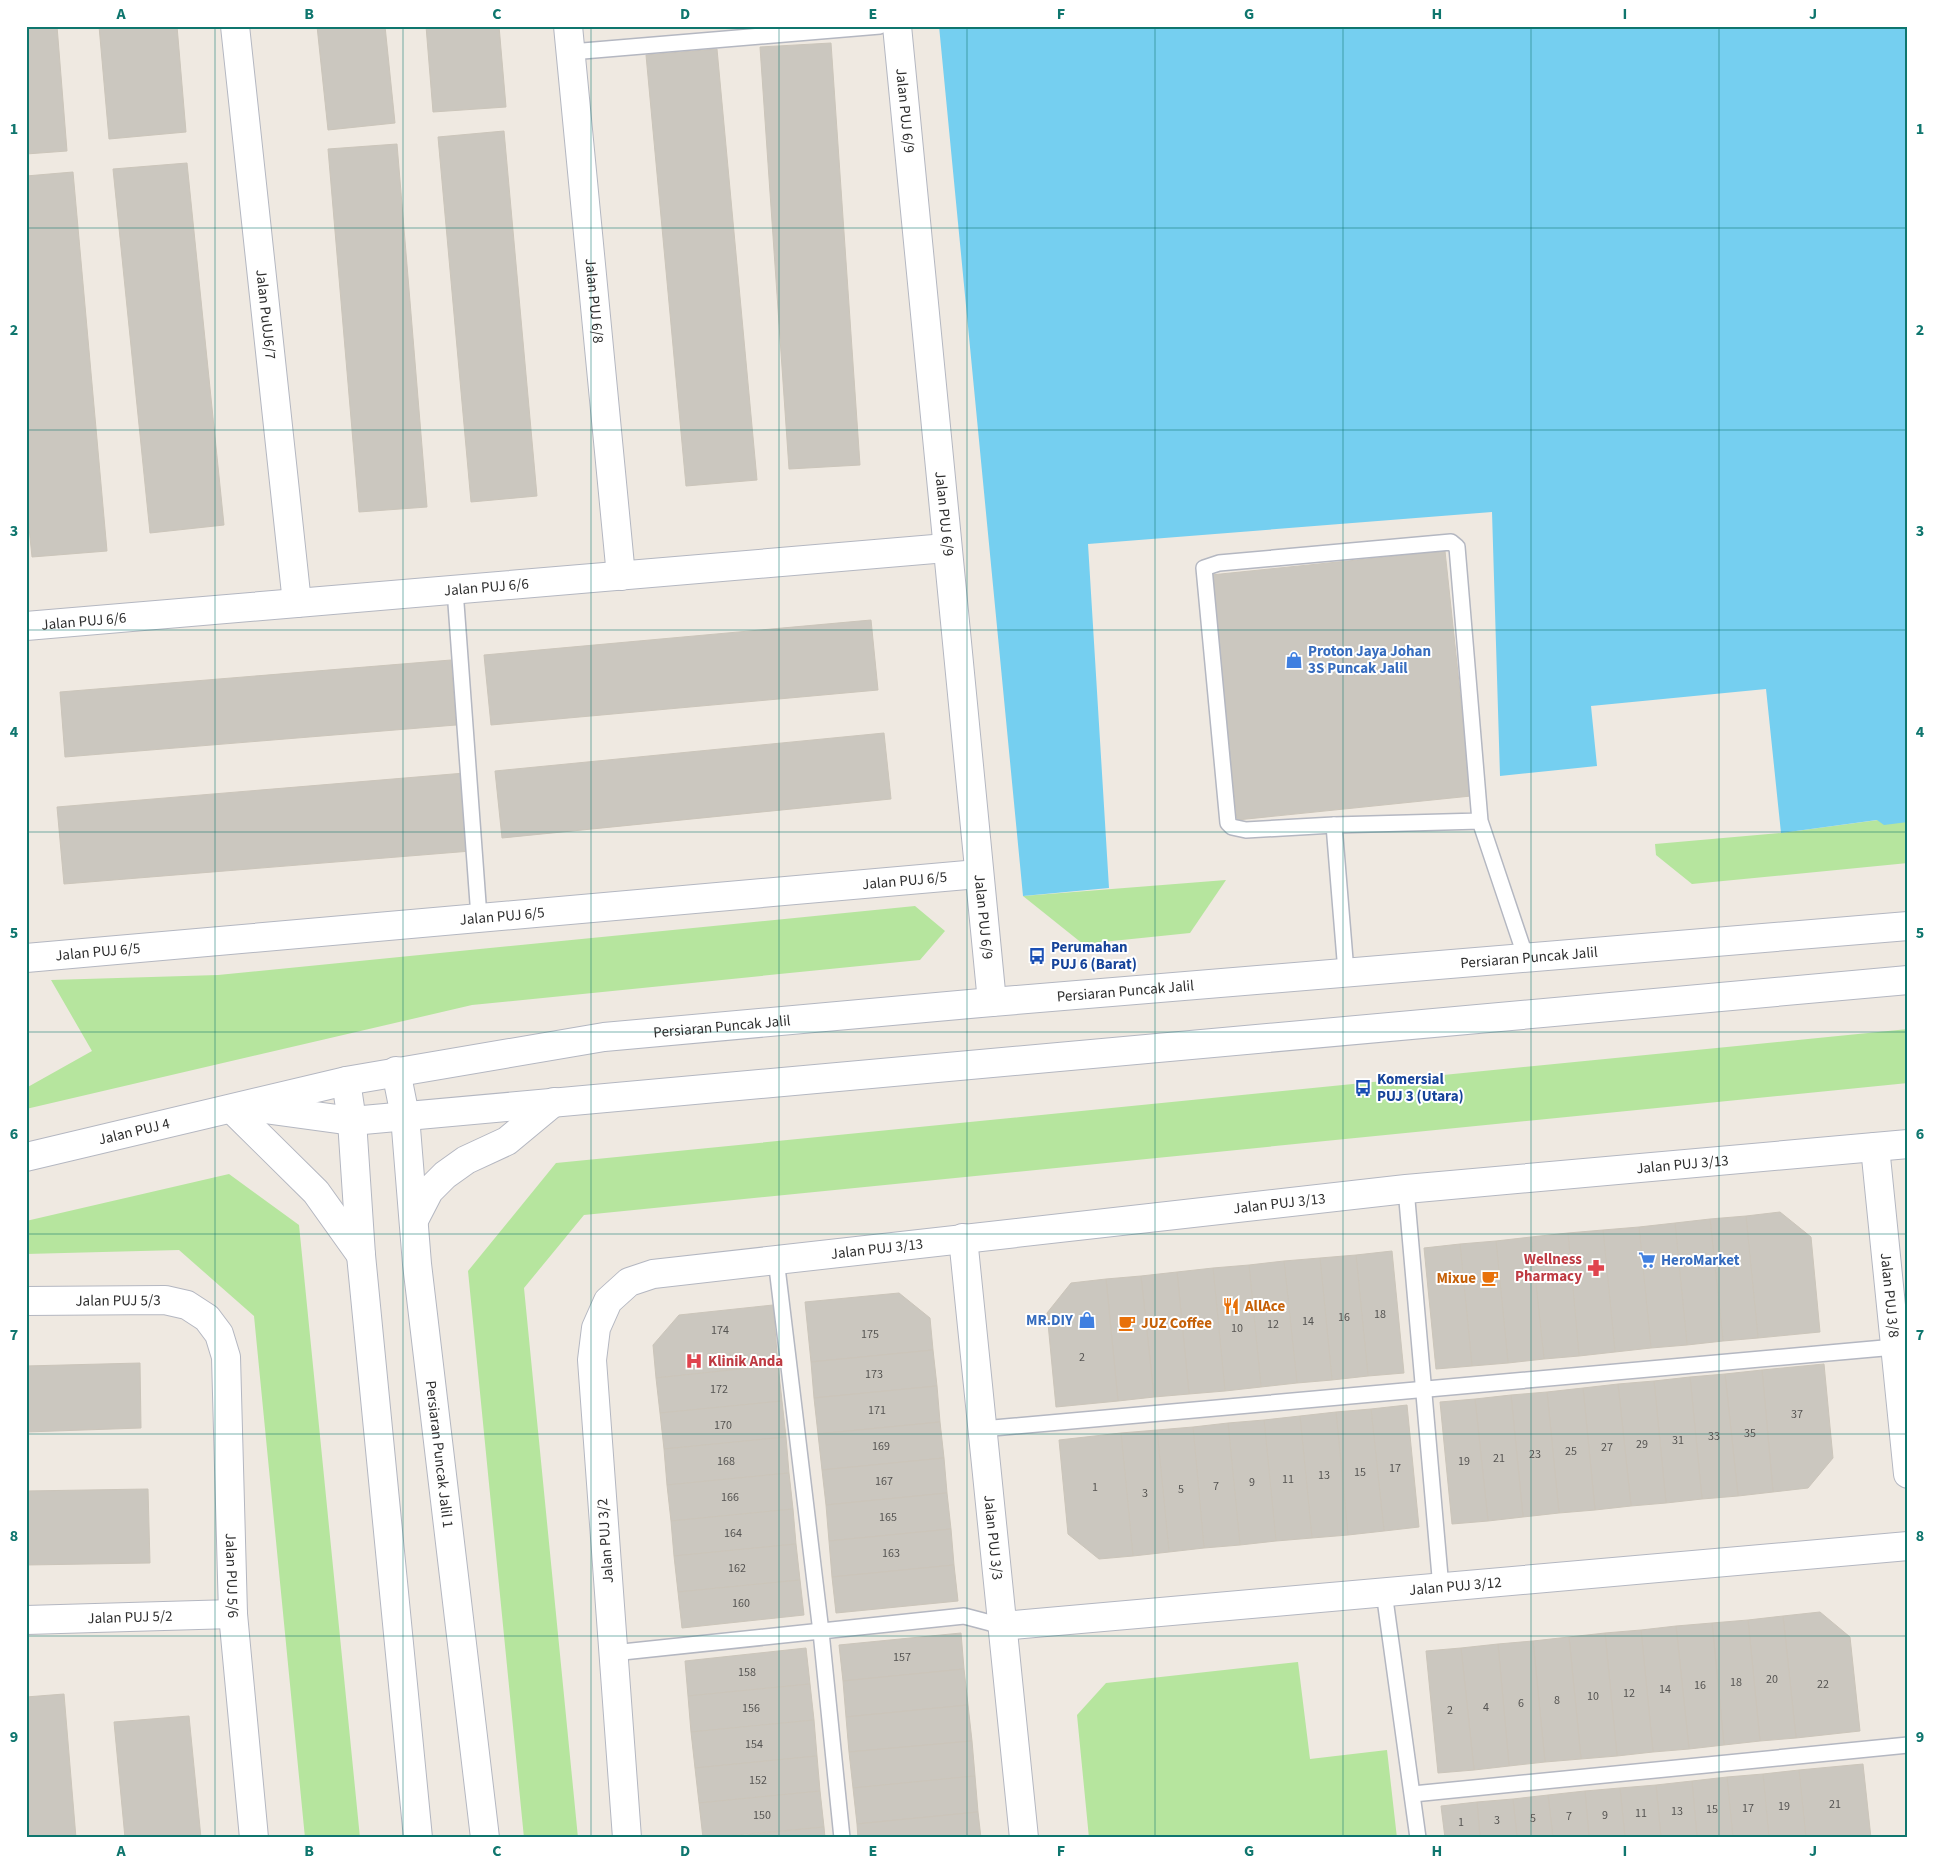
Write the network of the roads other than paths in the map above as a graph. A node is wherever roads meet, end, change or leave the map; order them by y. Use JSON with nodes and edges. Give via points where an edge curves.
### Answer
{"nodes":[{"id":1,"x":235,"y":26,"type":"edge"},
{"id":2,"x":880,"y":26,"type":"edge"},
{"id":3,"x":897,"y":26,"type":"edge"},
{"id":4,"x":570,"y":39,"type":"edge"},
{"id":5,"x":946,"y":548,"type":"junction"},
{"id":6,"x":621,"y":576,"type":"junction"},
{"id":7,"x":455,"y":590,"type":"junction"},
{"id":8,"x":297,"y":603,"type":"junction"},
{"id":9,"x":26,"y":626,"type":"edge"},
{"id":10,"x":1480,"y":821,"type":"junction"},
{"id":11,"x":1334,"y":825,"type":"junction"},
{"id":12,"x":978,"y":874,"type":"junction"},
{"id":13,"x":479,"y":917,"type":"junction"},
{"id":14,"x":1908,"y":926,"type":"edge"},
{"id":15,"x":26,"y":958,"type":"edge"},
{"id":16,"x":1526,"y":958,"type":"junction"},
{"id":17,"x":1346,"y":972,"type":"junction"},
{"id":18,"x":1908,"y":980,"type":"edge"},
{"id":19,"x":992,"y":1002,"type":"junction"},
{"id":20,"x":396,"y":1071,"type":"junction"},
{"id":21,"x":346,"y":1081,"type":"junction"},
{"id":22,"x":554,"y":1102,"type":"junction"},
{"id":23,"x":238,"y":1108,"type":"junction"},
{"id":24,"x":405,"y":1116,"type":"junction"},
{"id":25,"x":352,"y":1121,"type":"junction"},
{"id":26,"x":1908,"y":1144,"type":"edge"},
{"id":27,"x":1875,"y":1147,"type":"junction"},
{"id":28,"x":26,"y":1157,"type":"edge"},
{"id":29,"x":1406,"y":1190,"type":"junction"},
{"id":30,"x":414,"y":1220,"type":"junction"},
{"id":31,"x":963,"y":1238,"type":"junction"},
{"id":32,"x":361,"y":1255,"type":"junction"},
{"id":33,"x":776,"y":1259,"type":"junction"},
{"id":34,"x":653,"y":1274,"type":"joint"},
{"id":35,"x":26,"y":1301,"type":"edge"},
{"id":36,"x":207,"y":1318,"type":"joint"},
{"id":37,"x":1895,"y":1347,"type":"junction"},
{"id":38,"x":1424,"y":1389,"type":"junction"},
{"id":39,"x":982,"y":1429,"type":"junction"},
{"id":40,"x":1908,"y":1474,"type":"edge"},
{"id":41,"x":1908,"y":1546,"type":"edge"},
{"id":42,"x":1441,"y":1588,"type":"junction"},
{"id":43,"x":1384,"y":1592,"type":"junction"},
{"id":44,"x":233,"y":1614,"type":"junction"},
{"id":45,"x":26,"y":1620,"type":"edge"},
{"id":46,"x":1002,"y":1626,"type":"junction"},
{"id":47,"x":821,"y":1632,"type":"junction"},
{"id":48,"x":613,"y":1652,"type":"junction"},
{"id":49,"x":1908,"y":1745,"type":"edge"},
{"id":50,"x":1412,"y":1794,"type":"junction"},
{"id":51,"x":254,"y":1838,"type":"edge"},
{"id":52,"x":418,"y":1838,"type":"edge"},
{"id":53,"x":485,"y":1838,"type":"edge"},
{"id":54,"x":628,"y":1838,"type":"edge"},
{"id":55,"x":842,"y":1838,"type":"edge"},
{"id":56,"x":1024,"y":1838,"type":"edge"},
{"id":57,"x":1418,"y":1838,"type":"edge"}],
"edges":[{"from":1,"to":8,"type":"street","name":"Jalan PuUJ6/7"},
{"from":2,"to":4,"type":"lane"},
{"from":3,"to":5,"type":"street","name":"Jalan PUJ 6/9"},
{"from":4,"to":6,"type":"street","name":"Jalan PUJ 6/8"},
{"from":5,"to":6,"type":"street","name":"Jalan PUJ 6/6"},
{"from":5,"to":12,"type":"street","name":"Jalan PUJ 6/9"},
{"from":6,"to":7,"type":"street","name":"Jalan PUJ 6/6"},
{"from":7,"to":8,"type":"street","name":"Jalan PUJ 6/6"},
{"from":7,"to":13,"type":"lane"},
{"from":8,"to":9,"type":"street","name":"Jalan PUJ 6/6"},
{"from":10,"to":11,"type":"lane"},
{"from":10,"to":11,"type":"lane","via":[[1457,547],[1450,542],[1210,565],[1204,568],[1204,591],[1228,824],[1246,830]]},
{"from":10,"to":16,"type":"lane"},
{"from":11,"to":17,"type":"lane"},
{"from":12,"to":13,"type":"street","name":"Jalan PUJ 6/5"},
{"from":12,"to":19,"type":"street","name":"Jalan PUJ 6/9"},
{"from":13,"to":15,"type":"street","name":"Jalan PUJ 6/5"},
{"from":14,"to":16,"type":"street","name":"Persiaran Puncak Jalil"},
{"from":16,"to":17,"type":"street","name":"Persiaran Puncak Jalil"},
{"from":17,"to":19,"type":"street","name":"Persiaran Puncak Jalil"},
{"from":18,"to":22,"type":"street"},
{"from":19,"to":20,"type":"street","name":"Persiaran Puncak Jalil","via":[[604,1037]]},
{"from":20,"to":21,"type":"street","name":"Persiaran Puncak Jalil"},
{"from":20,"to":24,"type":"street","name":"Persiaran Puncak Jalil 1"},
{"from":21,"to":23,"type":"street","name":"Jalan PUJ 4"},
{"from":21,"to":25,"type":"street"},
{"from":22,"to":24,"type":"street"},
{"from":22,"to":30,"type":"street","via":[[507,1141],[466,1160],[445,1175],[429,1191]]},
{"from":23,"to":25,"type":"street","name":"Jalan PUJ 4"},
{"from":23,"to":28,"type":"street","name":"Jalan PUJ 4"},
{"from":23,"to":32,"type":"street","via":[[316,1192]]},
{"from":24,"to":25,"type":"street"},
{"from":24,"to":30,"type":"street","name":"Persiaran Puncak Jalil 1"},
{"from":25,"to":32,"type":"street"},
{"from":26,"to":27,"type":"street","name":"Jalan PUJ 3/13"},
{"from":27,"to":29,"type":"street","name":"Jalan PUJ 3/13"},
{"from":27,"to":37,"type":"street","name":"Jalan PUJ 3/8"},
{"from":29,"to":31,"type":"street","name":"Jalan PUJ 3/13"},
{"from":29,"to":38,"type":"lane"},
{"from":30,"to":53,"type":"street","name":"Persiaran Puncak Jalil 1"},
{"from":31,"to":33,"type":"street","name":"Jalan PUJ 3/13"},
{"from":31,"to":39,"type":"street","name":"Jalan PUJ 3/3"},
{"from":32,"to":52,"type":"street"},
{"from":33,"to":34,"type":"street","name":"Jalan PUJ 3/13"},
{"from":33,"to":47,"type":"lane"},
{"from":34,"to":48,"type":"street","name":"Jalan PUJ 3/2","via":[[629,1282],[608,1301],[596,1328],[592,1360]]},
{"from":35,"to":36,"type":"street","name":"Jalan PUJ 5/3","via":[[164,1300],[187,1305]]},
{"from":36,"to":44,"type":"street","name":"Jalan PUJ 5/6","via":[[220,1334],[226,1357]]},
{"from":37,"to":38,"type":"lane"},
{"from":37,"to":40,"type":"street","name":"Jalan PUJ 3/8"},
{"from":38,"to":39,"type":"lane"},
{"from":38,"to":42,"type":"lane"},
{"from":39,"to":46,"type":"street","name":"Jalan PUJ 3/3"},
{"from":41,"to":42,"type":"street","name":"Jalan PUJ 3/12"},
{"from":42,"to":43,"type":"street","name":"Jalan PUJ 3/12"},
{"from":43,"to":46,"type":"street","name":"Jalan PUJ 3/12"},
{"from":43,"to":50,"type":"lane"},
{"from":44,"to":45,"type":"street","name":"Jalan PUJ 5/2"},
{"from":44,"to":51,"type":"street","name":"Jalan PUJ 5/6"},
{"from":46,"to":47,"type":"lane","via":[[964,1616]]},
{"from":46,"to":56,"type":"street","name":"Jalan PUJ 3/3"},
{"from":47,"to":48,"type":"lane"},
{"from":47,"to":55,"type":"lane"},
{"from":48,"to":54,"type":"street","name":"Jalan PUJ 3/2"},
{"from":49,"to":50,"type":"lane"},
{"from":50,"to":57,"type":"lane"}]}
